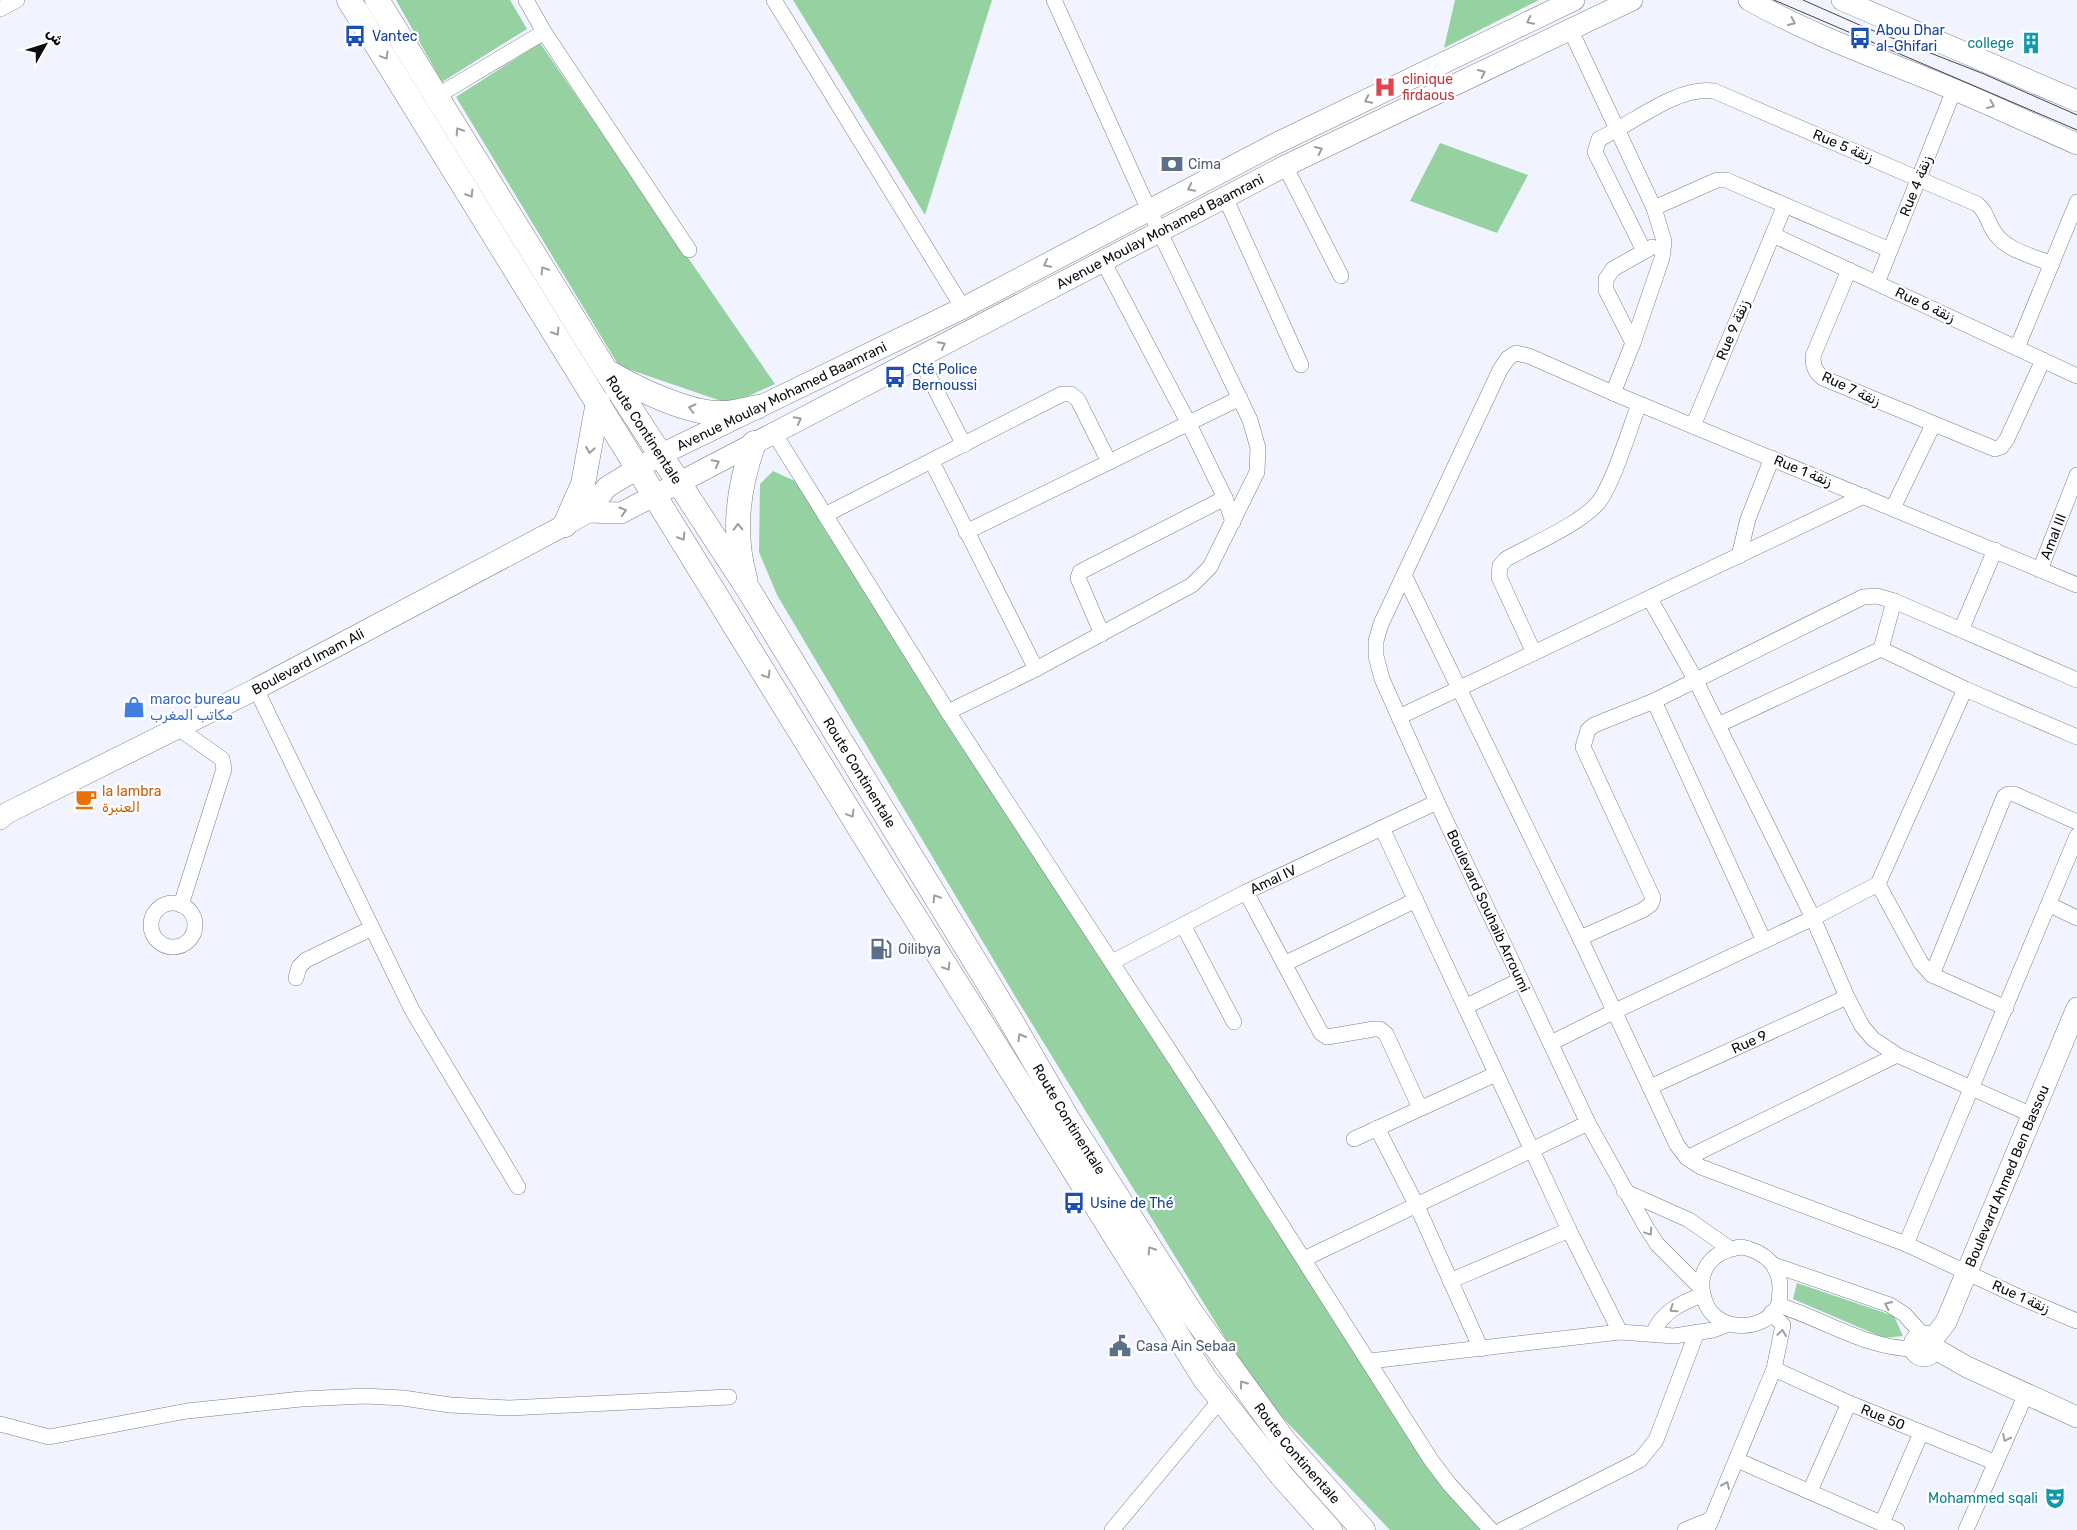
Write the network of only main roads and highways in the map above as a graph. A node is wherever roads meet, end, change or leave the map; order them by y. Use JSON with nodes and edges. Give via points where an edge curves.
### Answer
{"nodes":[{"id":1,"x":349,"y":0,"type":"edge"},
{"id":2,"x":377,"y":0,"type":"edge"},
{"id":3,"x":606,"y":371,"type":"junction"},
{"id":4,"x":598,"y":402,"type":"junction"},
{"id":5,"x":757,"y":407,"type":"road end"},
{"id":6,"x":764,"y":438,"type":"road end"},
{"id":7,"x":566,"y":525,"type":"road end"},
{"id":8,"x":750,"y":592,"type":"junction"},
{"id":9,"x":1330,"y":1530,"type":"edge"},
{"id":10,"x":1363,"y":1530,"type":"edge"}],
"edges":[{"from":1,"to":4,"type":"main road","name":"Route Continentale","one_way":true},
{"from":3,"to":2,"type":"main road","name":"Route Continentale","one_way":true},
{"from":5,"to":3,"type":"main road","one_way":true,"via":[[722,414],[690,407],[646,392]]},
{"from":3,"to":8,"type":"main road","name":"Route Continentale"},
{"from":4,"to":7,"type":"main road","one_way":true,"via":[[583,484]]},
{"from":4,"to":9,"type":"main road","name":"Route Continentale","one_way":true,"via":[[1205,1379],[1282,1476]]},
{"from":8,"to":6,"type":"main road","one_way":true,"via":[[739,549],[738,528],[742,484]]},
{"from":10,"to":8,"type":"main road","name":"Route Continentale","one_way":true,"via":[[1286,1442],[1190,1311],[1069,1121]]}]}
